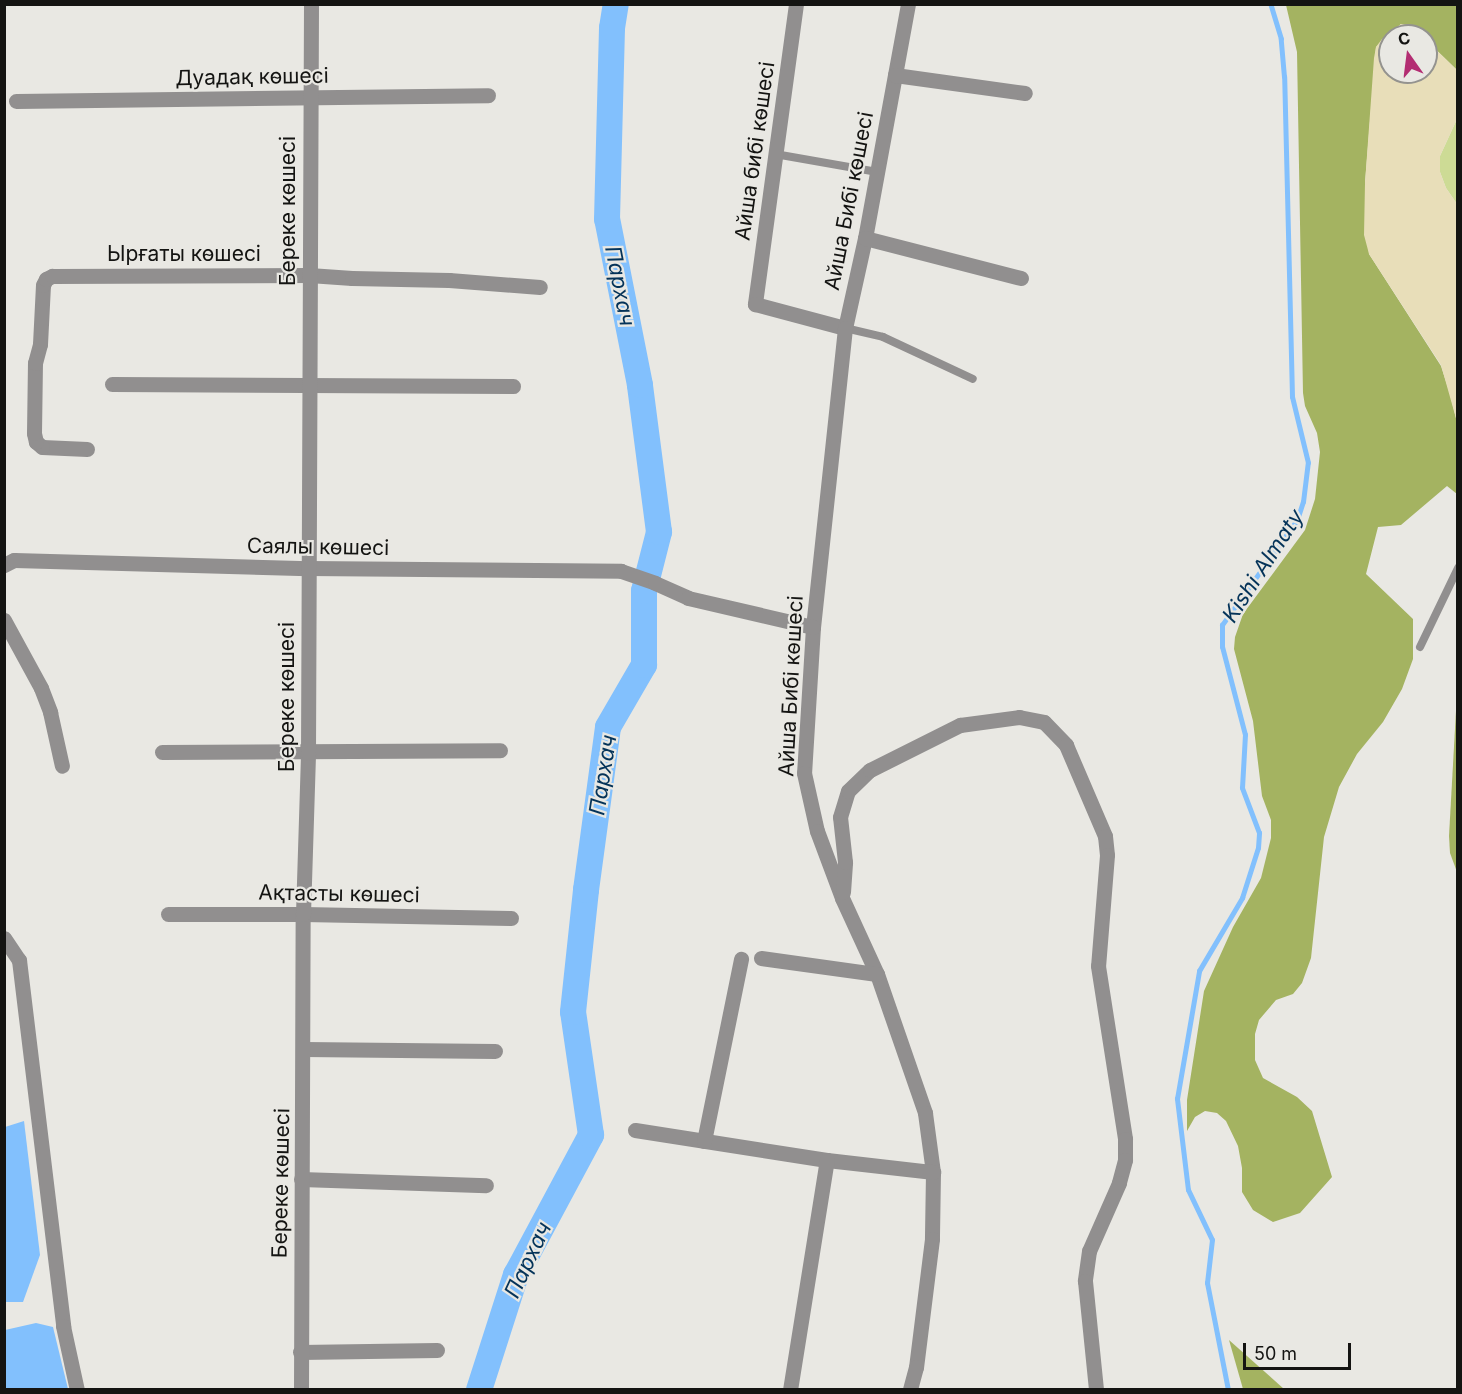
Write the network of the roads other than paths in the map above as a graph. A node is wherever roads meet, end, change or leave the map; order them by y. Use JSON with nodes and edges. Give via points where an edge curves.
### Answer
{"nodes":[{"id":1,"x":311,"y":4,"type":"edge"},
{"id":2,"x":796,"y":4,"type":"edge"},
{"id":3,"x":908,"y":4,"type":"edge"},
{"id":4,"x":895,"y":75,"type":"junction"},
{"id":5,"x":1025,"y":93,"type":"dead end"},
{"id":6,"x":488,"y":95,"type":"dead end"},
{"id":7,"x":309,"y":97,"type":"junction"},
{"id":8,"x":16,"y":100,"type":"dead end"},
{"id":9,"x":776,"y":154,"type":"junction"},
{"id":10,"x":877,"y":172,"type":"junction"},
{"id":11,"x":865,"y":238,"type":"junction"},
{"id":12,"x":309,"y":274,"type":"junction"},
{"id":13,"x":1021,"y":278,"type":"dead end"},
{"id":14,"x":540,"y":287,"type":"dead end"},
{"id":15,"x":845,"y":328,"type":"junction"},
{"id":16,"x":972,"y":379,"type":"dead end"},
{"id":17,"x":112,"y":384,"type":"dead end"},
{"id":18,"x":310,"y":385,"type":"junction"},
{"id":19,"x":513,"y":386,"type":"dead end"},
{"id":20,"x":87,"y":449,"type":"dead end"},
{"id":21,"x":9,"y":563,"type":"edge"},
{"id":22,"x":309,"y":568,"type":"junction"},
{"id":23,"x":1458,"y":568,"type":"edge"},
{"id":24,"x":4,"y":620,"type":"edge"},
{"id":25,"x":813,"y":627,"type":"junction"},
{"id":26,"x":1420,"y":647,"type":"dead end"},
{"id":27,"x":500,"y":750,"type":"dead end"},
{"id":28,"x":162,"y":752,"type":"dead end"},
{"id":29,"x":308,"y":753,"type":"junction"},
{"id":30,"x":62,"y":766,"type":"dead end"},
{"id":31,"x":843,"y":898,"type":"junction"},
{"id":32,"x":168,"y":914,"type":"dead end"},
{"id":33,"x":303,"y":914,"type":"junction"},
{"id":34,"x":511,"y":918,"type":"dead end"},
{"id":35,"x":4,"y":938,"type":"edge"},
{"id":36,"x":761,"y":958,"type":"dead end"},
{"id":37,"x":741,"y":959,"type":"dead end"},
{"id":38,"x":877,"y":974,"type":"junction"},
{"id":39,"x":304,"y":1049,"type":"junction"},
{"id":40,"x":495,"y":1051,"type":"dead end"},
{"id":41,"x":635,"y":1130,"type":"dead end"},
{"id":42,"x":704,"y":1141,"type":"junction"},
{"id":43,"x":827,"y":1160,"type":"junction"},
{"id":44,"x":933,"y":1172,"type":"junction"},
{"id":45,"x":301,"y":1179,"type":"junction"},
{"id":46,"x":486,"y":1185,"type":"dead end"},
{"id":47,"x":437,"y":1350,"type":"dead end"},
{"id":48,"x":300,"y":1352,"type":"junction"},
{"id":49,"x":77,"y":1389,"type":"edge"},
{"id":50,"x":301,"y":1389,"type":"edge"},
{"id":51,"x":790,"y":1389,"type":"edge"},
{"id":52,"x":910,"y":1389,"type":"edge"},
{"id":53,"x":1096,"y":1389,"type":"edge"}],
"edges":[{"from":1,"to":7,"type":"street","name":"Береке көшесі"},
{"from":2,"to":9,"type":"street","name":"Айша бибі көшесі"},
{"from":3,"to":4,"type":"street","name":"Айша Бибі көшесі"},
{"from":4,"to":5,"type":"street"},
{"from":4,"to":10,"type":"street","name":"Айша Бибі көшесі"},
{"from":6,"to":7,"type":"street","name":"Дуадақ көшесі"},
{"from":7,"to":8,"type":"street","name":"Дуадақ көшесі"},
{"from":7,"to":12,"type":"street","name":"Береке көшесі"},
{"from":9,"to":10,"type":"lane"},
{"from":9,"to":15,"type":"street","name":"Айша бибі көшесі","via":[[755,304]]},
{"from":10,"to":11,"type":"street","name":"Айша Бибі көшесі"},
{"from":11,"to":13,"type":"street"},
{"from":11,"to":15,"type":"street","name":"Айша Бибі көшесі"},
{"from":12,"to":14,"type":"street","name":"Ырғаты көшесі"},
{"from":12,"to":18,"type":"street","name":"Береке көшесі"},
{"from":12,"to":20,"type":"street","name":"Ырғаты көшесі","via":[[46,279],[40,344],[34,363],[36,442],[42,447]]},
{"from":15,"to":16,"type":"lane","via":[[883,337]]},
{"from":15,"to":25,"type":"street","name":"Айша Бибі көшесі"},
{"from":17,"to":18,"type":"street"},
{"from":18,"to":19,"type":"street"},
{"from":18,"to":22,"type":"street","name":"Береке көшесі"},
{"from":21,"to":22,"type":"street","name":"Саялы көшесі"},
{"from":22,"to":25,"type":"street","name":"Саялы көшесі","via":[[621,571],[688,598]]},
{"from":22,"to":29,"type":"street","name":"Береке көшесі"},
{"from":23,"to":26,"type":"lane"},
{"from":24,"to":30,"type":"street","via":[[41,688]]},
{"from":25,"to":31,"type":"street","name":"Айша Бибі көшесі","via":[[804,772],[817,831]]},
{"from":27,"to":29,"type":"street"},
{"from":28,"to":29,"type":"street"},
{"from":29,"to":33,"type":"street","name":"Береке көшесі"},
{"from":31,"to":38,"type":"street","name":"Айша Бибі көшесі"},
{"from":31,"to":53,"type":"street","via":[[840,817],[848,791],[870,770],[960,725],[1019,717],[1044,722],[1066,745],[1106,836],[1098,966],[1125,1139],[1119,1183],[1089,1251],[1085,1281]]},
{"from":32,"to":33,"type":"street","name":"Ақтасты көшесі"},
{"from":33,"to":34,"type":"street","name":"Ақтасты көшесі"},
{"from":33,"to":39,"type":"street","name":"Береке көшесі"},
{"from":35,"to":49,"type":"street","via":[[19,960],[63,1326]]},
{"from":36,"to":38,"type":"street"},
{"from":37,"to":42,"type":"street"},
{"from":38,"to":44,"type":"street","name":"Айша Бибі көшесі","via":[[925,1113]]},
{"from":39,"to":40,"type":"street"},
{"from":39,"to":45,"type":"street","name":"Береке көшесі"},
{"from":41,"to":42,"type":"street"},
{"from":42,"to":43,"type":"street"},
{"from":43,"to":44,"type":"street"},
{"from":43,"to":51,"type":"street"},
{"from":44,"to":52,"type":"street","name":"Айша Бибі көшесі","via":[[932,1239]]},
{"from":45,"to":46,"type":"street"},
{"from":45,"to":48,"type":"street","name":"Береке көшесі"},
{"from":47,"to":48,"type":"street"},
{"from":48,"to":50,"type":"street","name":"Береке көшесі"}]}
